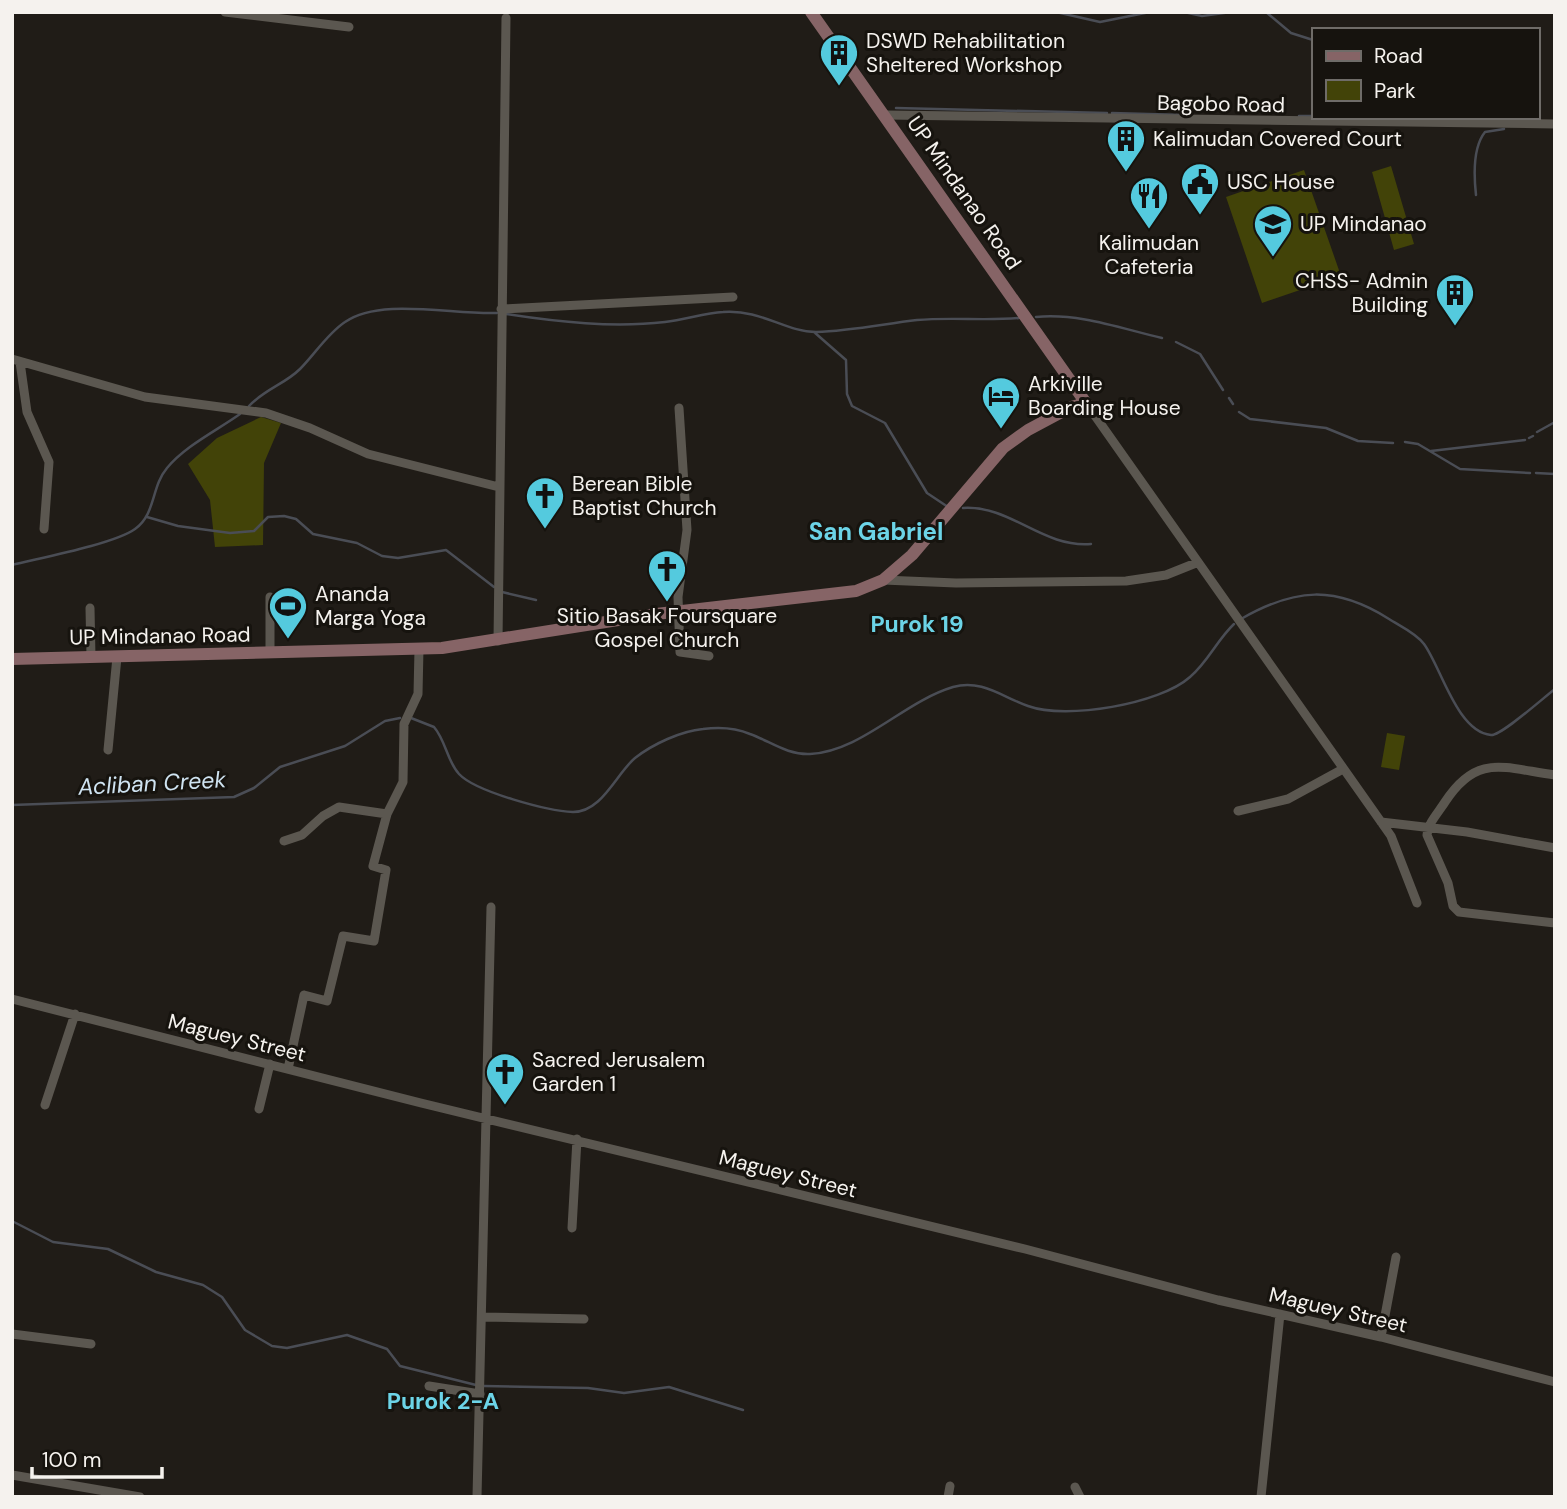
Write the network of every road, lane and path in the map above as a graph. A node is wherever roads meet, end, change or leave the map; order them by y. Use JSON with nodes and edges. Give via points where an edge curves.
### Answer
{"nodes":[{"id":1,"x":225,"y":12,"type":"edge"},
{"id":2,"x":811,"y":12,"type":"edge"},
{"id":3,"x":506,"y":18,"type":"dead end"},
{"id":4,"x":349,"y":27,"type":"dead end"},
{"id":5,"x":886,"y":115,"type":"junction"},
{"id":6,"x":1555,"y":124,"type":"edge"},
{"id":7,"x":733,"y":297,"type":"dead end"},
{"id":8,"x":502,"y":309,"type":"junction"},
{"id":9,"x":16,"y":361,"type":"edge"},
{"id":10,"x":1084,"y":400,"type":"junction"},
{"id":11,"x":679,"y":408,"type":"dead end"},
{"id":12,"x":499,"y":487,"type":"junction"},
{"id":13,"x":44,"y":529,"type":"dead end"},
{"id":14,"x":1196,"y":563,"type":"junction"},
{"id":15,"x":883,"y":580,"type":"junction"},
{"id":16,"x":270,"y":597,"type":"dead end"},
{"id":17,"x":90,"y":608,"type":"dead end"},
{"id":18,"x":678,"y":611,"type":"junction"},
{"id":19,"x":498,"y":641,"type":"junction"},
{"id":20,"x":419,"y":649,"type":"junction"},
{"id":21,"x":270,"y":653,"type":"junction"},
{"id":22,"x":709,"y":656,"type":"dead end"},
{"id":23,"x":90,"y":657,"type":"junction"},
{"id":24,"x":117,"y":657,"type":"junction"},
{"id":25,"x":12,"y":659,"type":"edge"},
{"id":26,"x":108,"y":750,"type":"dead end"},
{"id":27,"x":1343,"y":769,"type":"junction"},
{"id":28,"x":1555,"y":775,"type":"edge"},
{"id":29,"x":1238,"y":811,"type":"dead end"},
{"id":30,"x":387,"y":814,"type":"junction"},
{"id":31,"x":1381,"y":822,"type":"junction"},
{"id":32,"x":1428,"y":827,"type":"junction"},
{"id":33,"x":284,"y":841,"type":"dead end"},
{"id":34,"x":1555,"y":848,"type":"edge"},
{"id":35,"x":1417,"y":903,"type":"dead end"},
{"id":36,"x":491,"y":907,"type":"dead end"},
{"id":37,"x":1555,"y":923,"type":"edge"},
{"id":38,"x":12,"y":999,"type":"edge"},
{"id":39,"x":75,"y":1014,"type":"junction"},
{"id":40,"x":270,"y":1064,"type":"junction"},
{"id":41,"x":288,"y":1069,"type":"junction"},
{"id":42,"x":45,"y":1105,"type":"dead end"},
{"id":43,"x":259,"y":1109,"type":"dead end"},
{"id":44,"x":487,"y":1118,"type":"junction"},
{"id":45,"x":577,"y":1139,"type":"junction"},
{"id":46,"x":572,"y":1228,"type":"dead end"},
{"id":47,"x":1396,"y":1257,"type":"dead end"},
{"id":48,"x":1280,"y":1314,"type":"junction"},
{"id":49,"x":482,"y":1317,"type":"junction"},
{"id":50,"x":584,"y":1319,"type":"dead end"},
{"id":51,"x":12,"y":1334,"type":"edge"},
{"id":52,"x":1381,"y":1336,"type":"junction"},
{"id":53,"x":91,"y":1345,"type":"dead end"},
{"id":54,"x":1555,"y":1382,"type":"edge"},
{"id":55,"x":429,"y":1386,"type":"dead end"},
{"id":56,"x":480,"y":1394,"type":"junction"},
{"id":57,"x":12,"y":1475,"type":"edge"},
{"id":58,"x":950,"y":1486,"type":"dead end"},
{"id":59,"x":1075,"y":1487,"type":"dead end"},
{"id":60,"x":140,"y":1497,"type":"edge"},
{"id":61,"x":477,"y":1497,"type":"edge"},
{"id":62,"x":948,"y":1497,"type":"edge"},
{"id":63,"x":1080,"y":1497,"type":"edge"},
{"id":64,"x":1261,"y":1497,"type":"edge"}],
"edges":[{"from":1,"to":4,"type":"street"},
{"from":2,"to":5,"type":"street","name":"UP Mindanao Road"},
{"from":3,"to":8,"type":"street"},
{"from":5,"to":6,"type":"street","name":"Bagobo Road"},
{"from":5,"to":10,"type":"street","name":"UP Mindanao Road"},
{"from":7,"to":8,"type":"street"},
{"from":8,"to":12,"type":"street"},
{"from":9,"to":12,"type":"street","via":[[145,397],[266,413],[368,454]]},
{"from":9,"to":13,"type":"street","via":[[27,412],[49,462]]},
{"from":10,"to":14,"type":"street"},
{"from":10,"to":15,"type":"street","name":"UP Mindanao Road","via":[[1003,448],[930,537]]},
{"from":11,"to":18,"type":"street","via":[[687,530]]},
{"from":12,"to":19,"type":"street"},
{"from":14,"to":15,"type":"street","via":[[1166,575],[1126,581]]},
{"from":14,"to":27,"type":"street"},
{"from":15,"to":18,"type":"street","name":"UP Mindanao Road","via":[[856,592]]},
{"from":16,"to":21,"type":"street"},
{"from":17,"to":23,"type":"street"},
{"from":18,"to":19,"type":"street","name":"UP Mindanao Road"},
{"from":18,"to":22,"type":"street","via":[[680,652]]},
{"from":19,"to":20,"type":"street","name":"UP Mindanao Road"},
{"from":20,"to":21,"type":"street","name":"UP Mindanao Road"},
{"from":20,"to":30,"type":"street","via":[[418,694],[404,724],[403,782]]},
{"from":21,"to":24,"type":"street","name":"UP Mindanao Road"},
{"from":23,"to":24,"type":"street","name":"UP Mindanao Road"},
{"from":23,"to":25,"type":"street","name":"UP Mindanao Road"},
{"from":24,"to":26,"type":"street"},
{"from":27,"to":29,"type":"street","via":[[1288,799]]},
{"from":27,"to":31,"type":"street"},
{"from":28,"to":32,"type":"street","via":[[1476,769],[1463,777]]},
{"from":30,"to":33,"type":"street","via":[[339,807],[302,835]]},
{"from":30,"to":41,"type":"street","via":[[373,866],[386,870],[374,941],[343,936],[327,1001],[304,995]]},
{"from":31,"to":32,"type":"street"},
{"from":31,"to":35,"type":"street","via":[[1402,857]]},
{"from":32,"to":34,"type":"street"},
{"from":32,"to":37,"type":"street","via":[[1429,843],[1456,910]]},
{"from":36,"to":44,"type":"street"},
{"from":38,"to":39,"type":"street","name":"Maguey Street"},
{"from":39,"to":40,"type":"street","name":"Maguey Street"},
{"from":39,"to":42,"type":"street"},
{"from":40,"to":41,"type":"street","name":"Maguey Street"},
{"from":40,"to":43,"type":"street"},
{"from":41,"to":44,"type":"street","name":"Maguey Street"},
{"from":44,"to":45,"type":"street","name":"Maguey Street"},
{"from":44,"to":49,"type":"street"},
{"from":45,"to":46,"type":"street"},
{"from":45,"to":48,"type":"street","name":"Maguey Street"},
{"from":47,"to":52,"type":"street"},
{"from":48,"to":52,"type":"street","name":"Maguey Street"},
{"from":48,"to":64,"type":"street"},
{"from":49,"to":50,"type":"street"},
{"from":49,"to":56,"type":"street"},
{"from":51,"to":53,"type":"street"},
{"from":52,"to":54,"type":"street","name":"Maguey Street"},
{"from":55,"to":56,"type":"street"},
{"from":56,"to":61,"type":"street"},
{"from":57,"to":60,"type":"street"},
{"from":58,"to":62,"type":"street"},
{"from":59,"to":63,"type":"street"}]}
